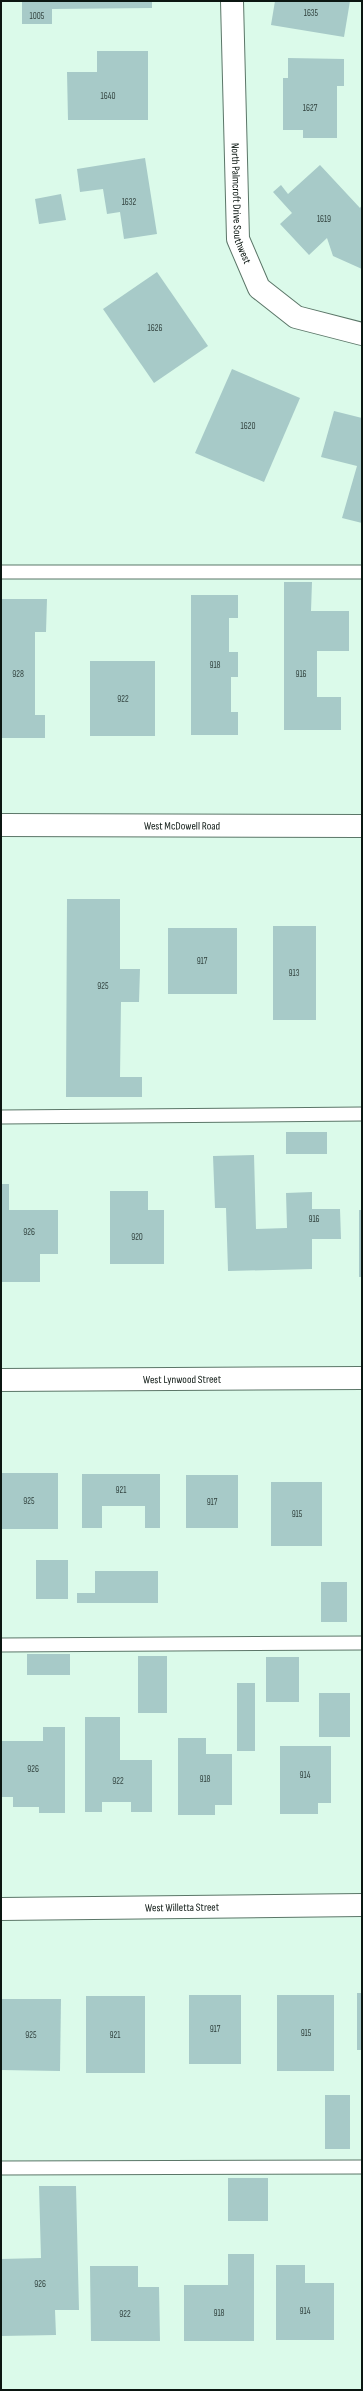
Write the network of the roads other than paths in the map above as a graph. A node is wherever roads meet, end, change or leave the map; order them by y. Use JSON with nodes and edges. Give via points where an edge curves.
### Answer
{"nodes":[{"id":1,"x":232,"y":1,"type":"edge"},
{"id":2,"x":362,"y":334,"type":"edge"},
{"id":3,"x":1,"y":572,"type":"edge"},
{"id":4,"x":362,"y":572,"type":"edge"},
{"id":5,"x":1,"y":825,"type":"edge"},
{"id":6,"x":362,"y":826,"type":"edge"},
{"id":7,"x":362,"y":1114,"type":"edge"},
{"id":8,"x":1,"y":1118,"type":"edge"},
{"id":9,"x":362,"y":1378,"type":"edge"},
{"id":10,"x":1,"y":1380,"type":"edge"},
{"id":11,"x":362,"y":1643,"type":"edge"},
{"id":12,"x":1,"y":1645,"type":"edge"},
{"id":13,"x":362,"y":1905,"type":"edge"},
{"id":14,"x":1,"y":1909,"type":"edge"},
{"id":15,"x":362,"y":2167,"type":"edge"},
{"id":16,"x":1,"y":2168,"type":"edge"}],
"edges":[{"from":1,"to":2,"type":"street","name":"North Palmcroft Drive Southwest","via":[[238,239],[259,288],[296,318]]},
{"from":3,"to":4,"type":"lane"},
{"from":5,"to":6,"type":"street","name":"West McDowell Road"},
{"from":7,"to":8,"type":"lane"},
{"from":9,"to":10,"type":"street","name":"West Lynwood Street"},
{"from":11,"to":12,"type":"lane"},
{"from":13,"to":14,"type":"street","name":"West Willetta Street"},
{"from":15,"to":16,"type":"lane"}]}
